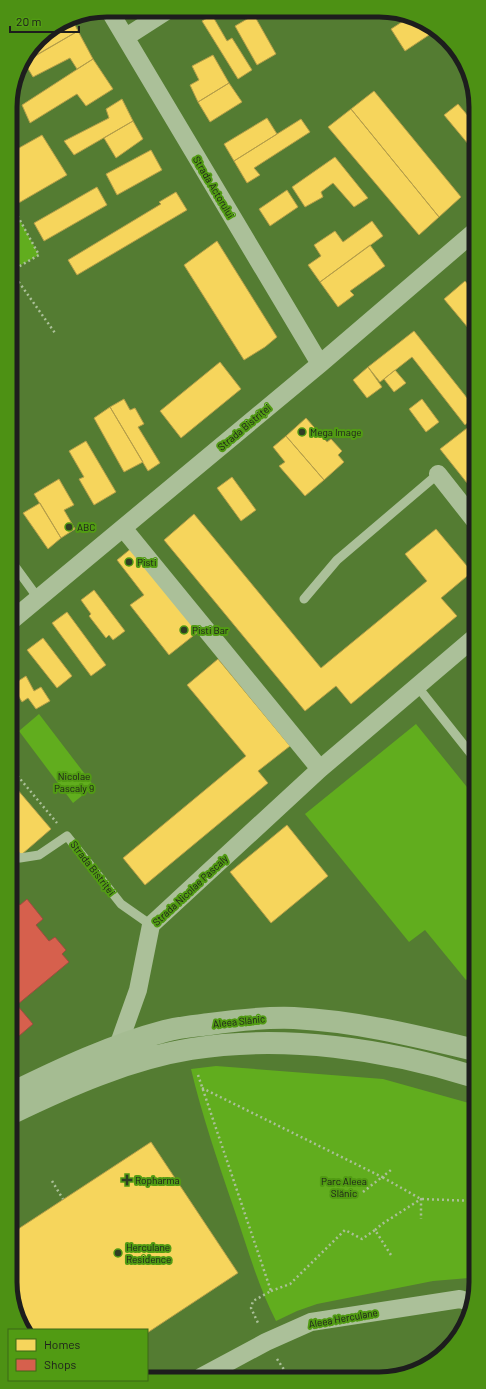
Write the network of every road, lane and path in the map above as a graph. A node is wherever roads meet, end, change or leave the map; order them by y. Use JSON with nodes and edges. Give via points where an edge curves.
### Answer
{"nodes":[{"id":1,"x":113,"y":17,"type":"edge"},
{"id":2,"x":157,"y":17,"type":"edge"},
{"id":3,"x":126,"y":37,"type":"junction"},
{"id":4,"x":17,"y":215,"type":"edge"},
{"id":5,"x":469,"y":236,"type":"edge"},
{"id":6,"x":17,"y":268,"type":"edge"},
{"id":7,"x":17,"y":279,"type":"edge"},
{"id":8,"x":55,"y":333,"type":"dead end"},
{"id":9,"x":320,"y":364,"type":"junction"},
{"id":10,"x":438,"y":474,"type":"joint"},
{"id":11,"x":469,"y":513,"type":"edge"},
{"id":12,"x":122,"y":528,"type":"junction"},
{"id":13,"x":17,"y":569,"type":"edge"},
{"id":14,"x":38,"y":598,"type":"junction"},
{"id":15,"x":304,"y":599,"type":"dead end"},
{"id":16,"x":17,"y":616,"type":"edge"},
{"id":17,"x":469,"y":642,"type":"edge"},
{"id":18,"x":417,"y":686,"type":"junction"},
{"id":19,"x":469,"y":751,"type":"edge"},
{"id":20,"x":320,"y":769,"type":"junction"},
{"id":21,"x":17,"y":775,"type":"edge"},
{"id":22,"x":67,"y":836,"type":"junction"},
{"id":23,"x":17,"y":856,"type":"edge"},
{"id":24,"x":151,"y":925,"type":"junction"},
{"id":25,"x":118,"y":1046,"type":"junction"},
{"id":26,"x":469,"y":1048,"type":"edge"},
{"id":27,"x":198,"y":1075,"type":"dead end"},
{"id":28,"x":469,"y":1075,"type":"edge"},
{"id":29,"x":202,"y":1088,"type":"junction"},
{"id":30,"x":17,"y":1091,"type":"edge"},
{"id":31,"x":17,"y":1111,"type":"edge"},
{"id":32,"x":391,"y":1170,"type":"dead end"},
{"id":33,"x":382,"y":1177,"type":"junction"},
{"id":34,"x":52,"y":1181,"type":"dead end"},
{"id":35,"x":363,"y":1192,"type":"dead end"},
{"id":36,"x":64,"y":1199,"type":"dead end"},
{"id":37,"x":421,"y":1199,"type":"junction"},
{"id":38,"x":469,"y":1201,"type":"edge"},
{"id":39,"x":421,"y":1219,"type":"dead end"},
{"id":40,"x":375,"y":1230,"type":"junction"},
{"id":41,"x":391,"y":1255,"type":"dead end"},
{"id":42,"x":271,"y":1291,"type":"junction"},
{"id":43,"x":467,"y":1301,"type":"edge"},
{"id":44,"x":266,"y":1342,"type":"junction"},
{"id":45,"x":210,"y":1372,"type":"edge"},
{"id":46,"x":286,"y":1372,"type":"edge"}],
"edges":[{"from":1,"to":3,"type":"street","name":"Strada Actorului"},
{"from":2,"to":3,"type":"street"},
{"from":3,"to":9,"type":"street","name":"Strada Actorului"},
{"from":4,"to":6,"type":"path","via":[[39,255]]},
{"from":5,"to":9,"type":"street","name":"Strada Bistriței"},
{"from":7,"to":8,"type":"path"},
{"from":9,"to":12,"type":"street","name":"Strada Bistriței"},
{"from":10,"to":11,"type":"street"},
{"from":10,"to":15,"type":"lane","via":[[336,560]]},
{"from":12,"to":14,"type":"street","name":"Strada Bistriței"},
{"from":12,"to":20,"type":"street"},
{"from":13,"to":14,"type":"lane"},
{"from":14,"to":16,"type":"street","name":"Strada Bistriței"},
{"from":17,"to":18,"type":"street","name":"Strada Nicolae Pascaly"},
{"from":18,"to":19,"type":"lane"},
{"from":18,"to":20,"type":"street","name":"Strada Nicolae Pascaly"},
{"from":20,"to":24,"type":"street","name":"Strada Nicolae Pascaly"},
{"from":21,"to":22,"type":"path"},
{"from":22,"to":23,"type":"lane","name":"Strada Bistriței","via":[[39,855]]},
{"from":22,"to":24,"type":"lane","name":"Strada Bistriței","via":[[121,904]]},
{"from":24,"to":25,"type":"street","name":"Strada Nicolae Pascaly","via":[[138,990]]},
{"from":25,"to":26,"type":"main road","name":"Aleea Slănic","via":[[183,1028],[260,1018],[288,1018],[359,1025]]},
{"from":25,"to":30,"type":"main road","name":"Aleea Slănic"},
{"from":27,"to":29,"type":"path"},
{"from":28,"to":31,"type":"main road","via":[[413,1061],[331,1046],[230,1044],[177,1051],[123,1066]]},
{"from":29,"to":33,"type":"path"},
{"from":29,"to":42,"type":"path"},
{"from":32,"to":33,"type":"path"},
{"from":33,"to":35,"type":"path"},
{"from":33,"to":37,"type":"path"},
{"from":34,"to":36,"type":"path"},
{"from":37,"to":38,"type":"path"},
{"from":37,"to":39,"type":"path"},
{"from":37,"to":40,"type":"path"},
{"from":40,"to":41,"type":"path"},
{"from":40,"to":42,"type":"path","via":[[362,1239],[346,1230],[290,1284]]},
{"from":42,"to":44,"type":"path","via":[[253,1301],[251,1308]]},
{"from":43,"to":44,"type":"street","name":"Aleea Herculane","via":[[460,1299],[311,1322]]},
{"from":44,"to":45,"type":"street","name":"Aleea Herculane"},
{"from":44,"to":46,"type":"path"}]}
